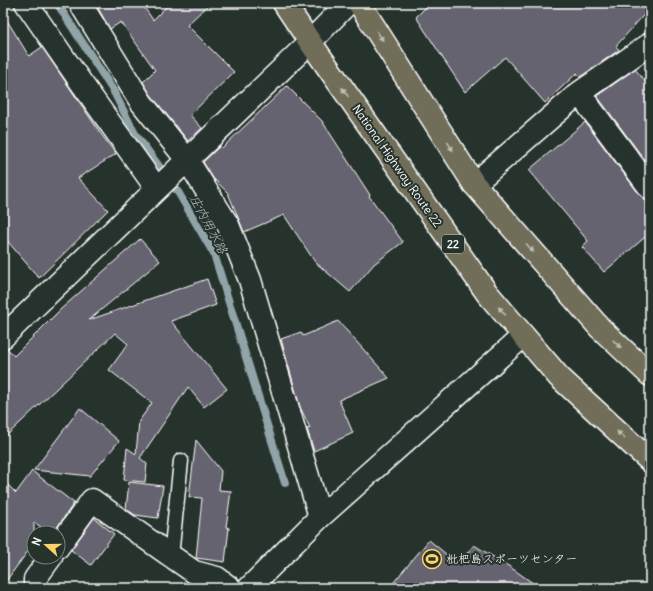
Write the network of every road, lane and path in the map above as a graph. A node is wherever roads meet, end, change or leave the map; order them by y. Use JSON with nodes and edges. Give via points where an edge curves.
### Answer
{"nodes":[{"id":1,"x":26,"y":3,"type":"edge"},
{"id":2,"x":80,"y":3,"type":"edge"},
{"id":3,"x":284,"y":3,"type":"edge"},
{"id":4,"x":348,"y":3,"type":"edge"},
{"id":5,"x":359,"y":3,"type":"edge"},
{"id":6,"x":310,"y":42,"type":"junction"},
{"id":7,"x":650,"y":44,"type":"edge"},
{"id":8,"x":579,"y":92,"type":"junction"},
{"id":9,"x":185,"y":163,"type":"junction"},
{"id":10,"x":474,"y":184,"type":"junction"},
{"id":11,"x":158,"y":188,"type":"junction"},
{"id":12,"x":650,"y":188,"type":"edge"},
{"id":13,"x":523,"y":336,"type":"junction"},
{"id":14,"x":3,"y":337,"type":"edge"},
{"id":15,"x":650,"y":375,"type":"edge"},
{"id":16,"x":181,"y":461,"type":"dead end"},
{"id":17,"x":650,"y":461,"type":"edge"},
{"id":18,"x":320,"y":517,"type":"junction"},
{"id":19,"x":66,"y":536,"type":"edge"},
{"id":20,"x":171,"y":556,"type":"junction"},
{"id":21,"x":45,"y":565,"type":"edge"},
{"id":22,"x":35,"y":588,"type":"edge"},
{"id":23,"x":230,"y":588,"type":"edge"},
{"id":24,"x":249,"y":588,"type":"edge"}],
"edges":[{"from":1,"to":11,"type":"street"},
{"from":2,"to":9,"type":"street","via":[[141,102]]},
{"from":3,"to":6,"type":"highway","name":"National Highway Route 22","number":"22"},
{"from":4,"to":6,"type":"street"},
{"from":5,"to":10,"type":"highway","one_way":true},
{"from":6,"to":9,"type":"street"},
{"from":13,"to":6,"type":"highway","name":"National Highway Route 22","number":"22","one_way":true,"via":[[487,293]]},
{"from":7,"to":8,"type":"street"},
{"from":8,"to":10,"type":"street"},
{"from":8,"to":12,"type":"street"},
{"from":9,"to":11,"type":"street"},
{"from":9,"to":18,"type":"street","via":[[228,225],[250,280]]},
{"from":10,"to":15,"type":"highway","one_way":true,"via":[[600,328]]},
{"from":11,"to":14,"type":"street"},
{"from":17,"to":13,"type":"highway","name":"National Highway Route 22","number":"22","one_way":true,"via":[[559,377]]},
{"from":13,"to":18,"type":"street"},
{"from":16,"to":20,"type":"lane"},
{"from":18,"to":24,"type":"street"},
{"from":19,"to":20,"type":"street","via":[[92,500]]},
{"from":20,"to":23,"type":"street","via":[[194,572],[217,578]]},
{"from":21,"to":22,"type":"street","via":[[35,579]]}]}
